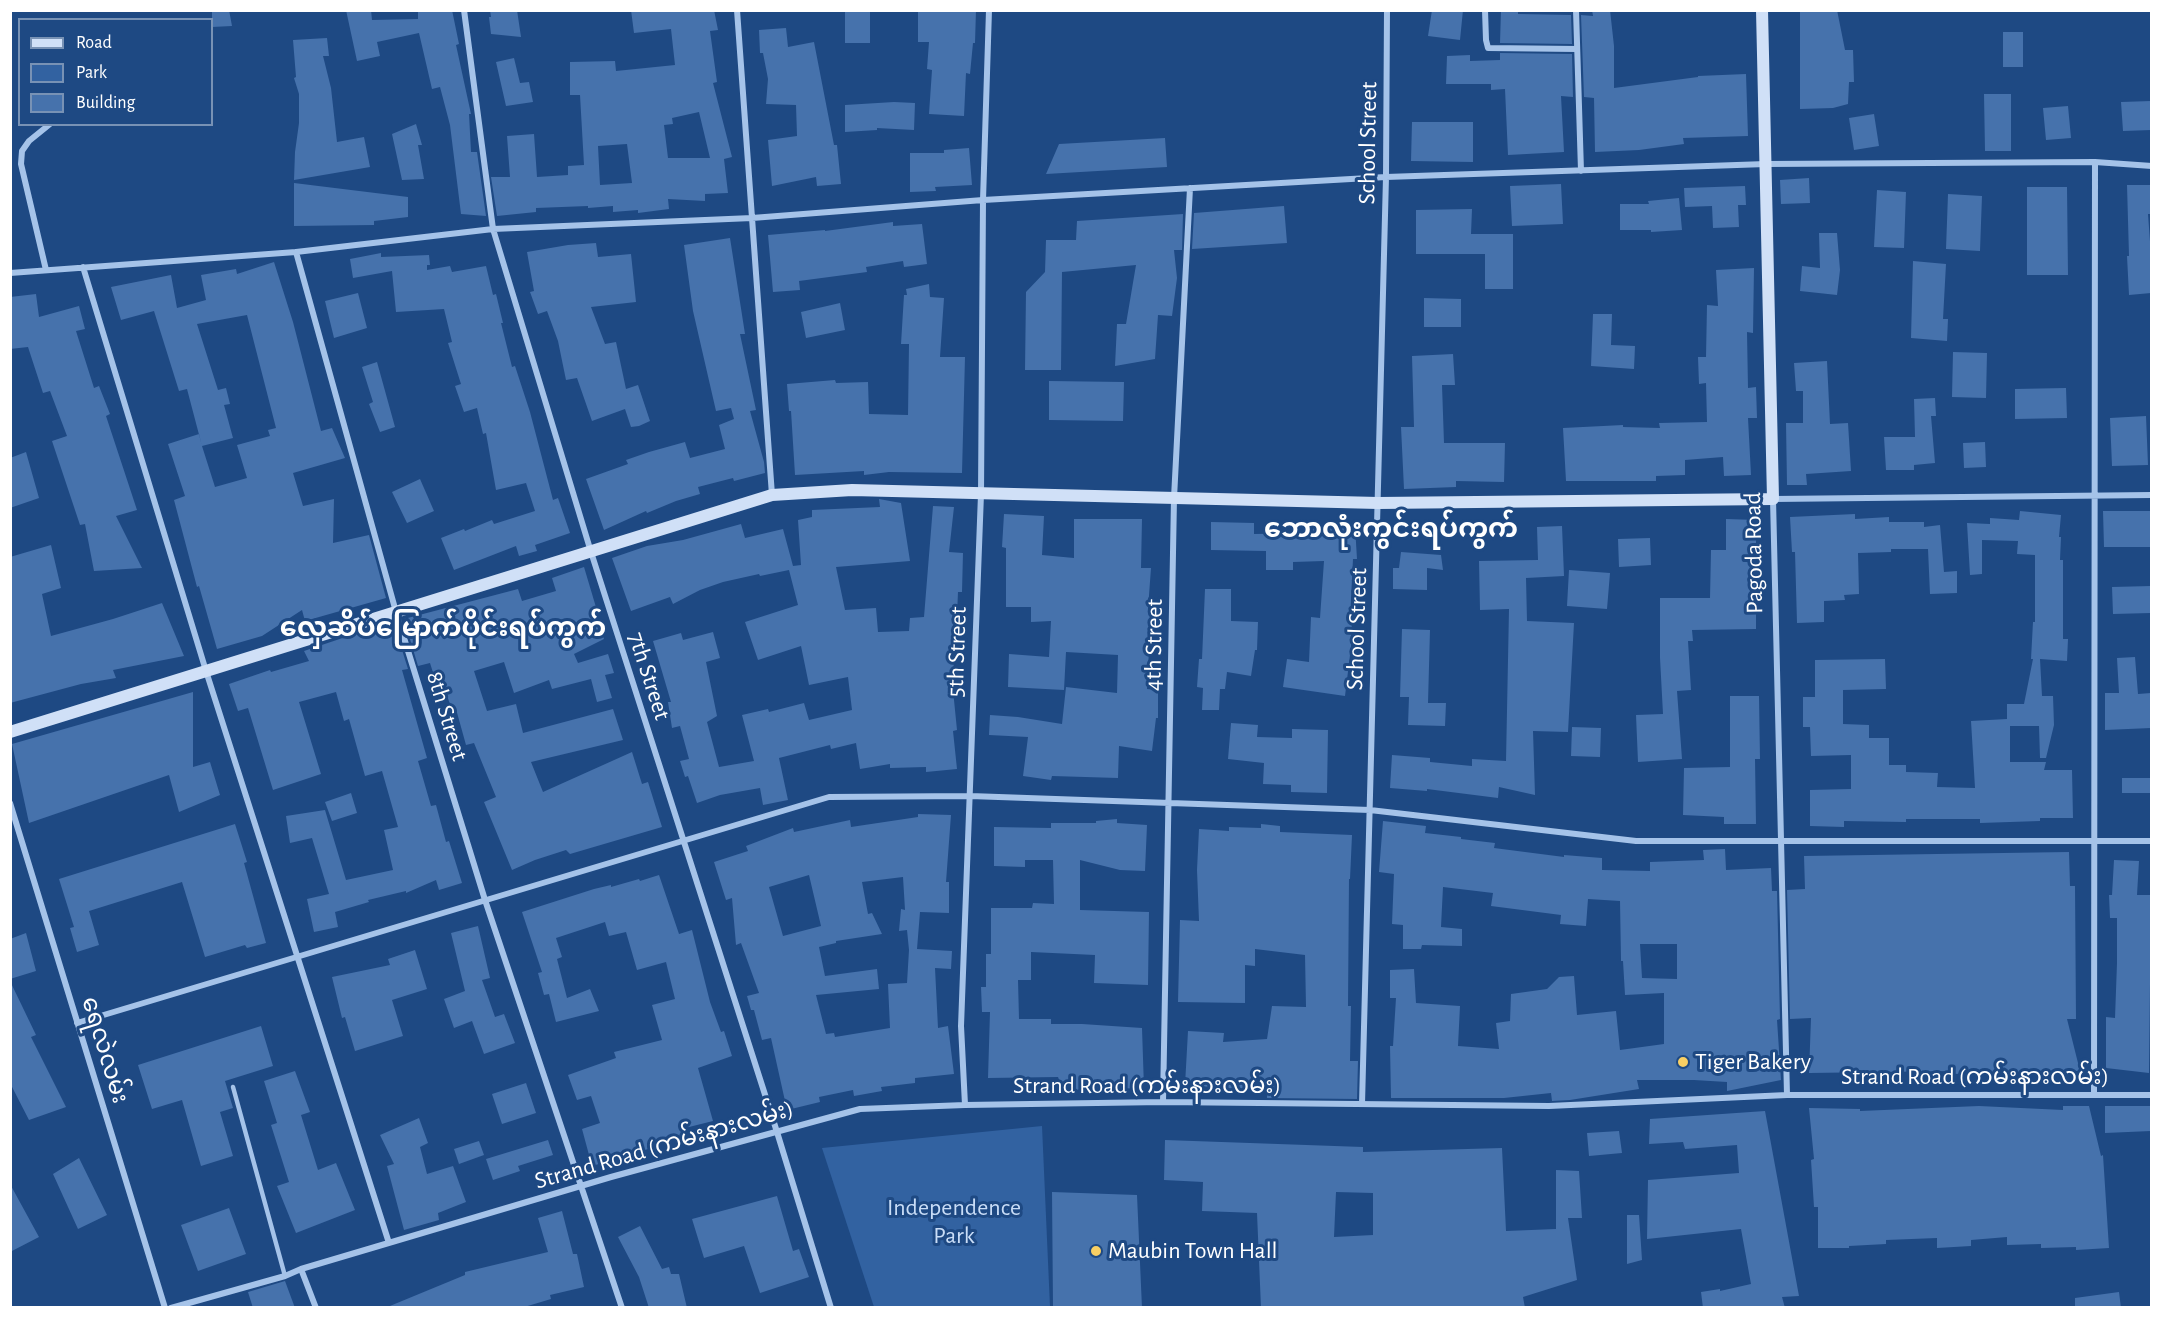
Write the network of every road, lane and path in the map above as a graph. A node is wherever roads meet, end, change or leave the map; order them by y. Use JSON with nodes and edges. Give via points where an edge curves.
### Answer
{"nodes":[{"id":1,"x":464,"y":10,"type":"edge"},
{"id":2,"x":737,"y":10,"type":"edge"},
{"id":3,"x":989,"y":10,"type":"edge"},
{"id":4,"x":1387,"y":10,"type":"edge"},
{"id":5,"x":1485,"y":10,"type":"edge"},
{"id":6,"x":1576,"y":10,"type":"edge"},
{"id":7,"x":1762,"y":10,"type":"edge"},
{"id":8,"x":1577,"y":49,"type":"junction"},
{"id":9,"x":48,"y":126,"type":"edge"},
{"id":10,"x":2095,"y":162,"type":"junction"},
{"id":11,"x":1766,"y":164,"type":"junction"},
{"id":12,"x":2151,"y":166,"type":"edge"},
{"id":13,"x":1581,"y":171,"type":"junction"},
{"id":14,"x":1386,"y":177,"type":"junction"},
{"id":15,"x":1190,"y":188,"type":"junction"},
{"id":16,"x":983,"y":200,"type":"junction"},
{"id":17,"x":752,"y":218,"type":"junction"},
{"id":18,"x":493,"y":229,"type":"junction"},
{"id":19,"x":296,"y":252,"type":"junction"},
{"id":20,"x":83,"y":267,"type":"junction"},
{"id":21,"x":46,"y":270,"type":"junction"},
{"id":22,"x":10,"y":273,"type":"edge"},
{"id":23,"x":981,"y":494,"type":"junction"},
{"id":24,"x":772,"y":495,"type":"junction"},
{"id":25,"x":2095,"y":495,"type":"junction"},
{"id":26,"x":2151,"y":495,"type":"edge"},
{"id":27,"x":1174,"y":498,"type":"junction"},
{"id":28,"x":1773,"y":499,"type":"junction"},
{"id":29,"x":1378,"y":503,"type":"junction"},
{"id":30,"x":591,"y":552,"type":"junction"},
{"id":31,"x":396,"y":612,"type":"junction"},
{"id":32,"x":206,"y":671,"type":"junction"},
{"id":33,"x":10,"y":732,"type":"edge"},
{"id":34,"x":970,"y":796,"type":"junction"},
{"id":35,"x":10,"y":803,"type":"edge"},
{"id":36,"x":1168,"y":803,"type":"junction"},
{"id":37,"x":1370,"y":810,"type":"junction"},
{"id":38,"x":683,"y":839,"type":"junction"},
{"id":39,"x":1781,"y":841,"type":"junction"},
{"id":40,"x":2094,"y":841,"type":"junction"},
{"id":41,"x":2151,"y":841,"type":"edge"},
{"id":42,"x":485,"y":900,"type":"junction"},
{"id":43,"x":298,"y":957,"type":"junction"},
{"id":44,"x":78,"y":1023,"type":"junction"},
{"id":45,"x":233,"y":1087,"type":"dead end"},
{"id":46,"x":1787,"y":1095,"type":"junction"},
{"id":47,"x":2094,"y":1095,"type":"junction"},
{"id":48,"x":2151,"y":1095,"type":"edge"},
{"id":49,"x":1163,"y":1102,"type":"junction"},
{"id":50,"x":1362,"y":1104,"type":"junction"},
{"id":51,"x":965,"y":1105,"type":"junction"},
{"id":52,"x":777,"y":1132,"type":"junction"},
{"id":53,"x":582,"y":1185,"type":"junction"},
{"id":54,"x":389,"y":1243,"type":"junction"},
{"id":55,"x":301,"y":1269,"type":"junction"},
{"id":56,"x":285,"y":1276,"type":"junction"},
{"id":57,"x":313,"y":1306,"type":"edge"},
{"id":58,"x":165,"y":1308,"type":"edge"},
{"id":59,"x":171,"y":1308,"type":"edge"},
{"id":60,"x":622,"y":1308,"type":"edge"},
{"id":61,"x":831,"y":1308,"type":"edge"}],
"edges":[{"from":1,"to":18,"type":"street","name":"7th Street"},
{"from":2,"to":17,"type":"street"},
{"from":3,"to":16,"type":"street","name":"5th Street"},
{"from":4,"to":14,"type":"street","name":"School Street"},
{"from":5,"to":8,"type":"street","via":[[1488,48]]},
{"from":6,"to":8,"type":"street"},
{"from":7,"to":11,"type":"main road","name":"Pagoda Road"},
{"from":8,"to":13,"type":"street"},
{"from":9,"to":21,"type":"street","via":[[22,150],[21,164]]},
{"from":10,"to":11,"type":"street"},
{"from":10,"to":12,"type":"street"},
{"from":10,"to":25,"type":"street"},
{"from":11,"to":13,"type":"street"},
{"from":11,"to":28,"type":"main road","name":"Pagoda Road"},
{"from":13,"to":14,"type":"street"},
{"from":14,"to":15,"type":"street"},
{"from":14,"to":29,"type":"street","name":"School Street"},
{"from":15,"to":16,"type":"street"},
{"from":15,"to":27,"type":"street","name":"4th Street"},
{"from":16,"to":17,"type":"street"},
{"from":16,"to":23,"type":"street","name":"5th Street"},
{"from":17,"to":18,"type":"street"},
{"from":17,"to":24,"type":"street"},
{"from":18,"to":19,"type":"street"},
{"from":18,"to":30,"type":"street","name":"7th Street"},
{"from":19,"to":20,"type":"street"},
{"from":19,"to":31,"type":"street","name":"8th Street"},
{"from":20,"to":21,"type":"street"},
{"from":20,"to":32,"type":"street"},
{"from":21,"to":22,"type":"street"},
{"from":23,"to":24,"type":"main road","via":[[852,490]]},
{"from":23,"to":27,"type":"main road"},
{"from":23,"to":34,"type":"street","name":"5th Street"},
{"from":24,"to":30,"type":"main road"},
{"from":25,"to":26,"type":"street"},
{"from":25,"to":28,"type":"street"},
{"from":25,"to":40,"type":"street"},
{"from":27,"to":29,"type":"main road"},
{"from":27,"to":36,"type":"street","name":"4th Street"},
{"from":28,"to":29,"type":"main road"},
{"from":28,"to":39,"type":"street","name":"Pagoda Road"},
{"from":29,"to":37,"type":"street","name":"School Street"},
{"from":30,"to":31,"type":"main road"},
{"from":30,"to":38,"type":"street","name":"7th Street"},
{"from":31,"to":32,"type":"main road"},
{"from":31,"to":42,"type":"street","name":"8th Street"},
{"from":32,"to":33,"type":"main road"},
{"from":32,"to":43,"type":"street"},
{"from":34,"to":36,"type":"street"},
{"from":34,"to":38,"type":"street","via":[[829,797]]},
{"from":34,"to":51,"type":"street","name":"5th Street","via":[[961,1026]]},
{"from":35,"to":44,"type":"street","name":"ရေလဲလမ်း"},
{"from":36,"to":37,"type":"street"},
{"from":36,"to":49,"type":"street","name":"4th Street"},
{"from":37,"to":39,"type":"street","via":[[1636,841]]},
{"from":37,"to":50,"type":"street","name":"School Street"},
{"from":38,"to":42,"type":"street"},
{"from":38,"to":52,"type":"street","name":"7th Street"},
{"from":39,"to":40,"type":"street"},
{"from":39,"to":46,"type":"street","name":"Pagoda Road"},
{"from":40,"to":41,"type":"street"},
{"from":40,"to":47,"type":"street"},
{"from":42,"to":43,"type":"street"},
{"from":42,"to":53,"type":"street","name":"8th Street"},
{"from":43,"to":44,"type":"street"},
{"from":43,"to":54,"type":"street"},
{"from":44,"to":58,"type":"street","name":"ရေလဲလမ်း"},
{"from":45,"to":56,"type":"lane"},
{"from":46,"to":47,"type":"street","name":"Strand Road (ကမ်းနားလမ်း)"},
{"from":46,"to":50,"type":"street","name":"Strand Road (ကမ်းနားလမ်း)","via":[[1549,1106]]},
{"from":47,"to":48,"type":"street","name":"Strand Road (ကမ်းနားလမ်း)"},
{"from":49,"to":50,"type":"street","name":"Strand Road (ကမ်းနားလမ်း)"},
{"from":49,"to":51,"type":"street","name":"Strand Road (ကမ်းနားလမ်း)"},
{"from":51,"to":52,"type":"street","name":"Strand Road (ကမ်းနားလမ်း)","via":[[860,1109]]},
{"from":52,"to":53,"type":"street","name":"Strand Road (ကမ်းနားလမ်း)"},
{"from":52,"to":61,"type":"street","name":"7th Street"},
{"from":53,"to":54,"type":"street","name":"Strand Road (ကမ်းနားလမ်း)"},
{"from":53,"to":60,"type":"street","name":"8th Street"},
{"from":54,"to":55,"type":"street","name":"Strand Road (ကမ်းနားလမ်း)"},
{"from":55,"to":56,"type":"street","name":"Strand Road (ကမ်းနားလမ်း)"},
{"from":55,"to":57,"type":"street"},
{"from":56,"to":59,"type":"street","name":"Strand Road (ကမ်းနားလမ်း)"}]}
